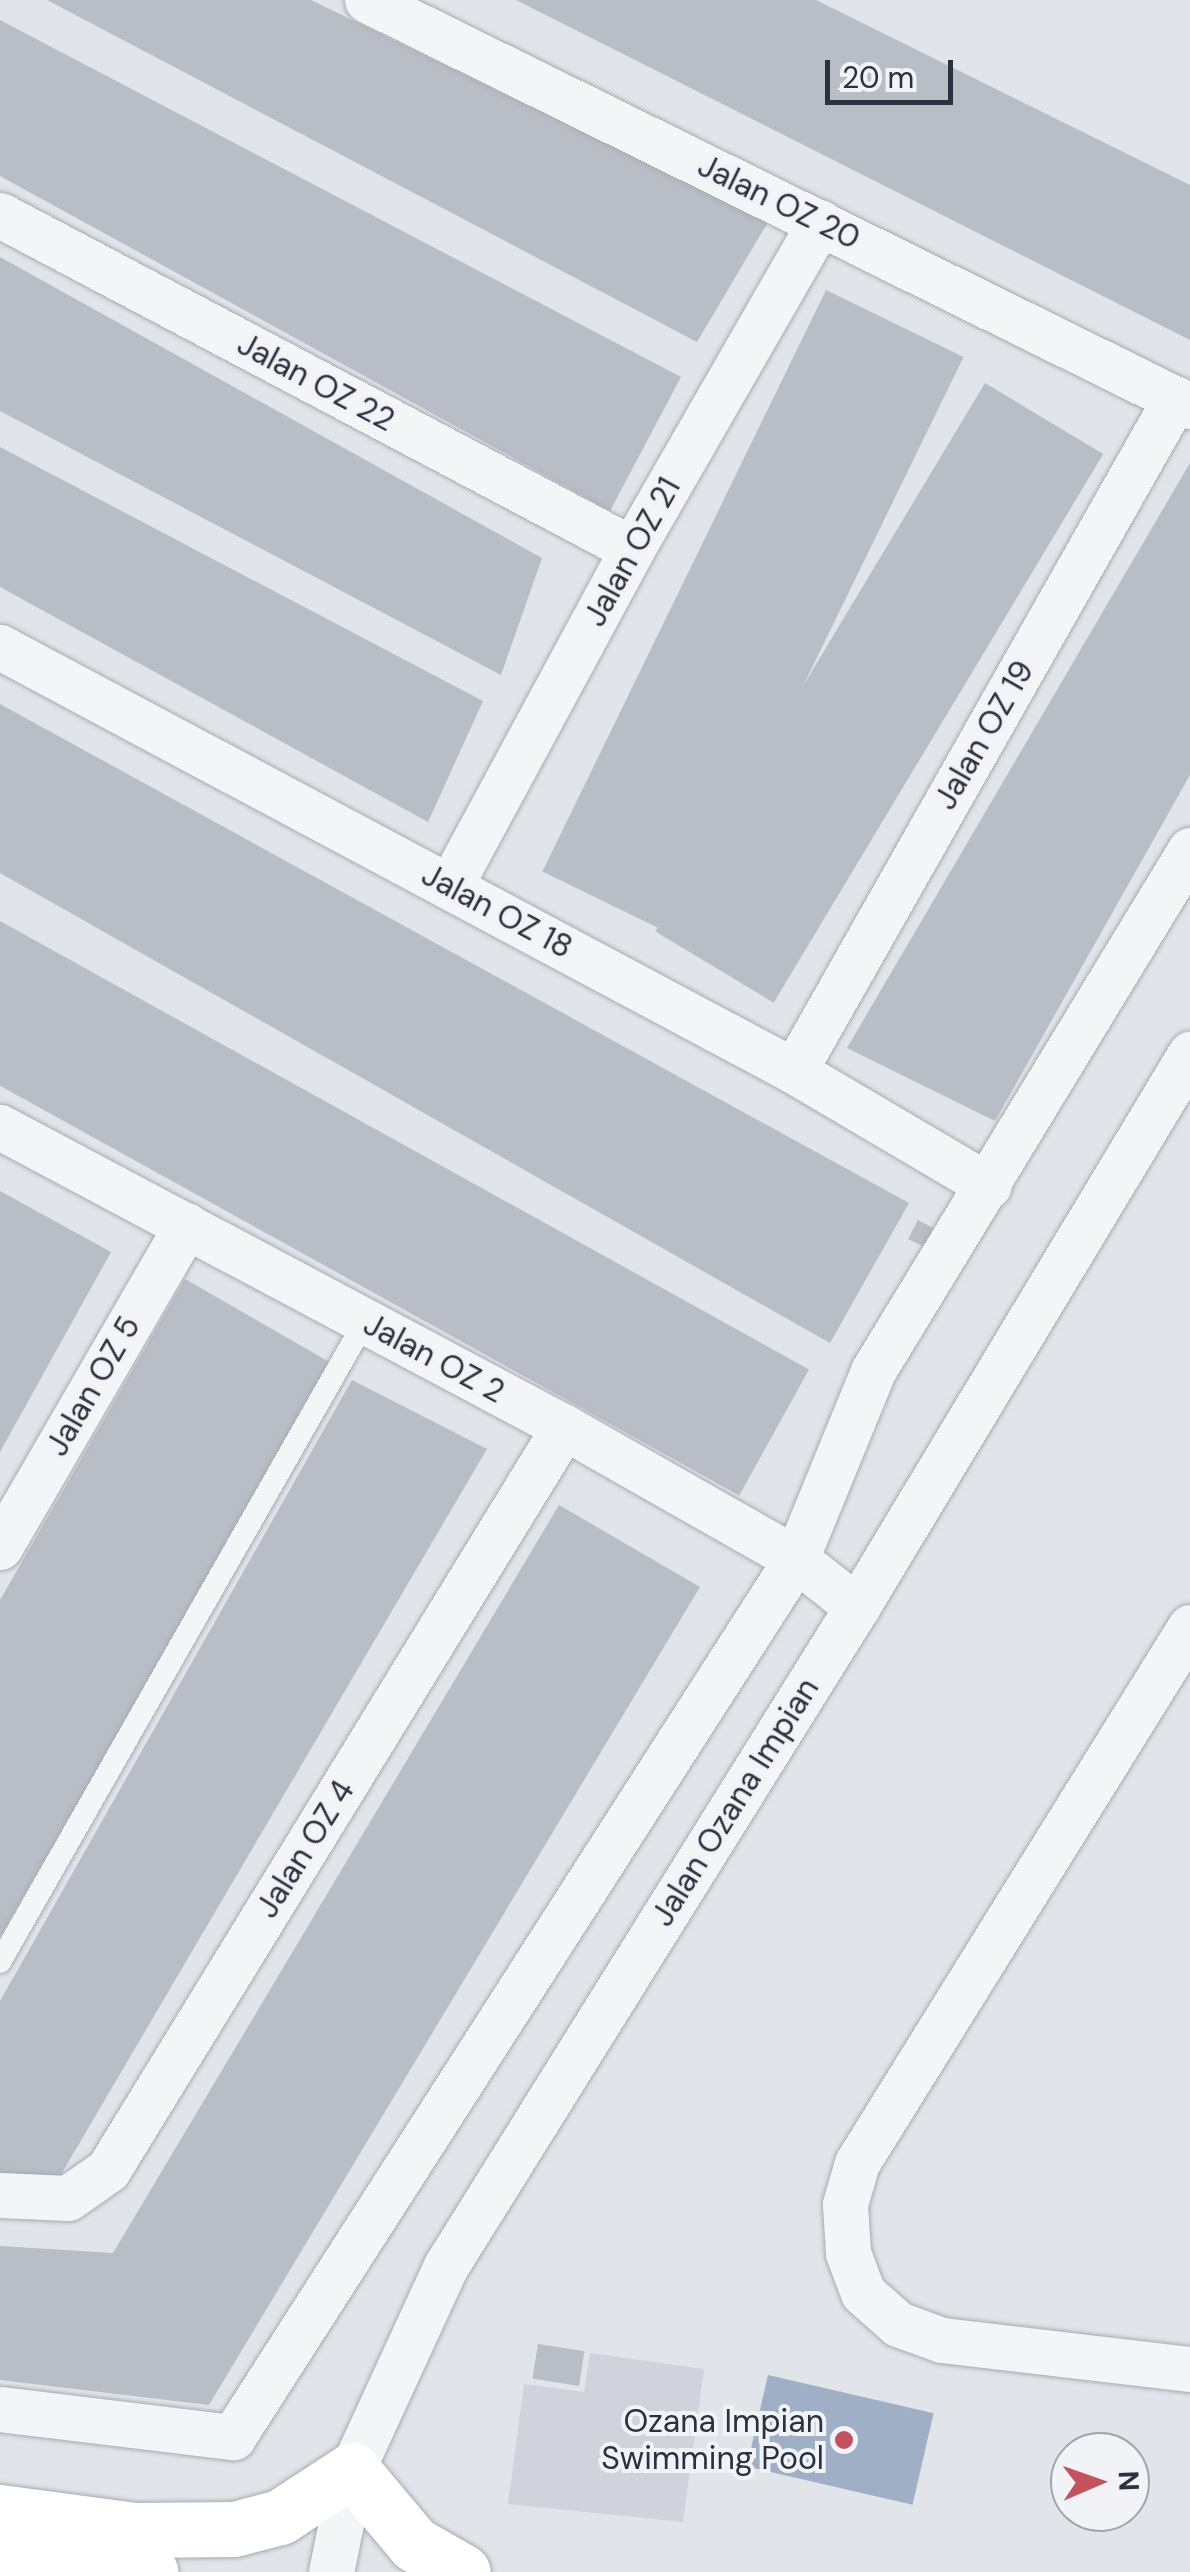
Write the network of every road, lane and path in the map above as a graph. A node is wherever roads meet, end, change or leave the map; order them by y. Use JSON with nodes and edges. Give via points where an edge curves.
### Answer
{"nodes":[{"id":1,"x":367,"y":0,"type":"edge"},
{"id":2,"x":0,"y":216,"type":"edge"},
{"id":3,"x":820,"y":222,"type":"junction"},
{"id":4,"x":1182,"y":402,"type":"edge"},
{"id":5,"x":632,"y":549,"type":"junction"},
{"id":6,"x":0,"y":647,"type":"edge"},
{"id":7,"x":1190,"y":850,"type":"edge"},
{"id":8,"x":450,"y":886,"type":"junction"},
{"id":9,"x":1190,"y":1054,"type":"edge"},
{"id":10,"x":794,"y":1070,"type":"junction"},
{"id":11,"x":0,"y":1126,"type":"edge"},
{"id":12,"x":989,"y":1186,"type":"junction"},
{"id":13,"x":187,"y":1225,"type":"junction"},
{"id":14,"x":365,"y":1322,"type":"junction"},
{"id":15,"x":564,"y":1427,"type":"junction"},
{"id":16,"x":0,"y":1547,"type":"edge"},
{"id":17,"x":796,"y":1560,"type":"junction"},
{"id":18,"x":857,"y":1606,"type":"junction"},
{"id":19,"x":1185,"y":1647,"type":"edge"},
{"id":20,"x":0,"y":1962,"type":"edge"},
{"id":21,"x":0,"y":2195,"type":"edge"},
{"id":22,"x":1190,"y":2369,"type":"edge"},
{"id":23,"x":0,"y":2409,"type":"edge"},
{"id":24,"x":352,"y":2470,"type":"junction"},
{"id":25,"x":0,"y":2512,"type":"edge"},
{"id":26,"x":0,"y":2551,"type":"edge"},
{"id":27,"x":151,"y":2572,"type":"edge"},
{"id":28,"x":331,"y":2572,"type":"edge"},
{"id":29,"x":463,"y":2572,"type":"edge"}],
"edges":[{"from":1,"to":3,"type":"street","name":"Jalan OZ 20"},
{"from":2,"to":5,"type":"street","name":"Jalan OZ 22"},
{"from":3,"to":4,"type":"street","name":"Jalan OZ 20"},
{"from":3,"to":5,"type":"street","name":"Jalan OZ 21"},
{"from":4,"to":10,"type":"street","name":"Jalan OZ 19"},
{"from":5,"to":8,"type":"street","name":"Jalan OZ 21"},
{"from":6,"to":8,"type":"street","name":"Jalan OZ 18"},
{"from":7,"to":12,"type":"street"},
{"from":8,"to":10,"type":"street","name":"Jalan OZ 18"},
{"from":9,"to":18,"type":"street","name":"Jalan Ozana Impian"},
{"from":10,"to":12,"type":"street","name":"Jalan OZ 18"},
{"from":11,"to":13,"type":"street","name":"Jalan OZ 2"},
{"from":12,"to":17,"type":"street","via":[[874,1371]]},
{"from":13,"to":14,"type":"street","name":"Jalan OZ 2"},
{"from":13,"to":16,"type":"street","name":"Jalan OZ 5"},
{"from":14,"to":15,"type":"street","name":"Jalan OZ 2"},
{"from":14,"to":20,"type":"lane"},
{"from":15,"to":17,"type":"street","name":"Jalan OZ 2"},
{"from":15,"to":21,"type":"street","name":"Jalan OZ 4","via":[[108,2170],[68,2198]]},
{"from":17,"to":18,"type":"street","name":"Jalan OZ 2"},
{"from":17,"to":23,"type":"street","via":[[232,2438]]},
{"from":18,"to":24,"type":"street","name":"Jalan Ozana Impian","via":[[446,2266]]},
{"from":19,"to":22,"type":"street","via":[[857,2162],[845,2204],[848,2254],[863,2293],[898,2324],[942,2340]]},
{"from":24,"to":25,"type":"main road","via":[[280,2517],[234,2529],[135,2530]]},
{"from":24,"to":28,"type":"street","name":"Jalan Ozana Impian"},
{"from":24,"to":29,"type":"main road","via":[[414,2544]]},
{"from":26,"to":27,"type":"main road"}]}
